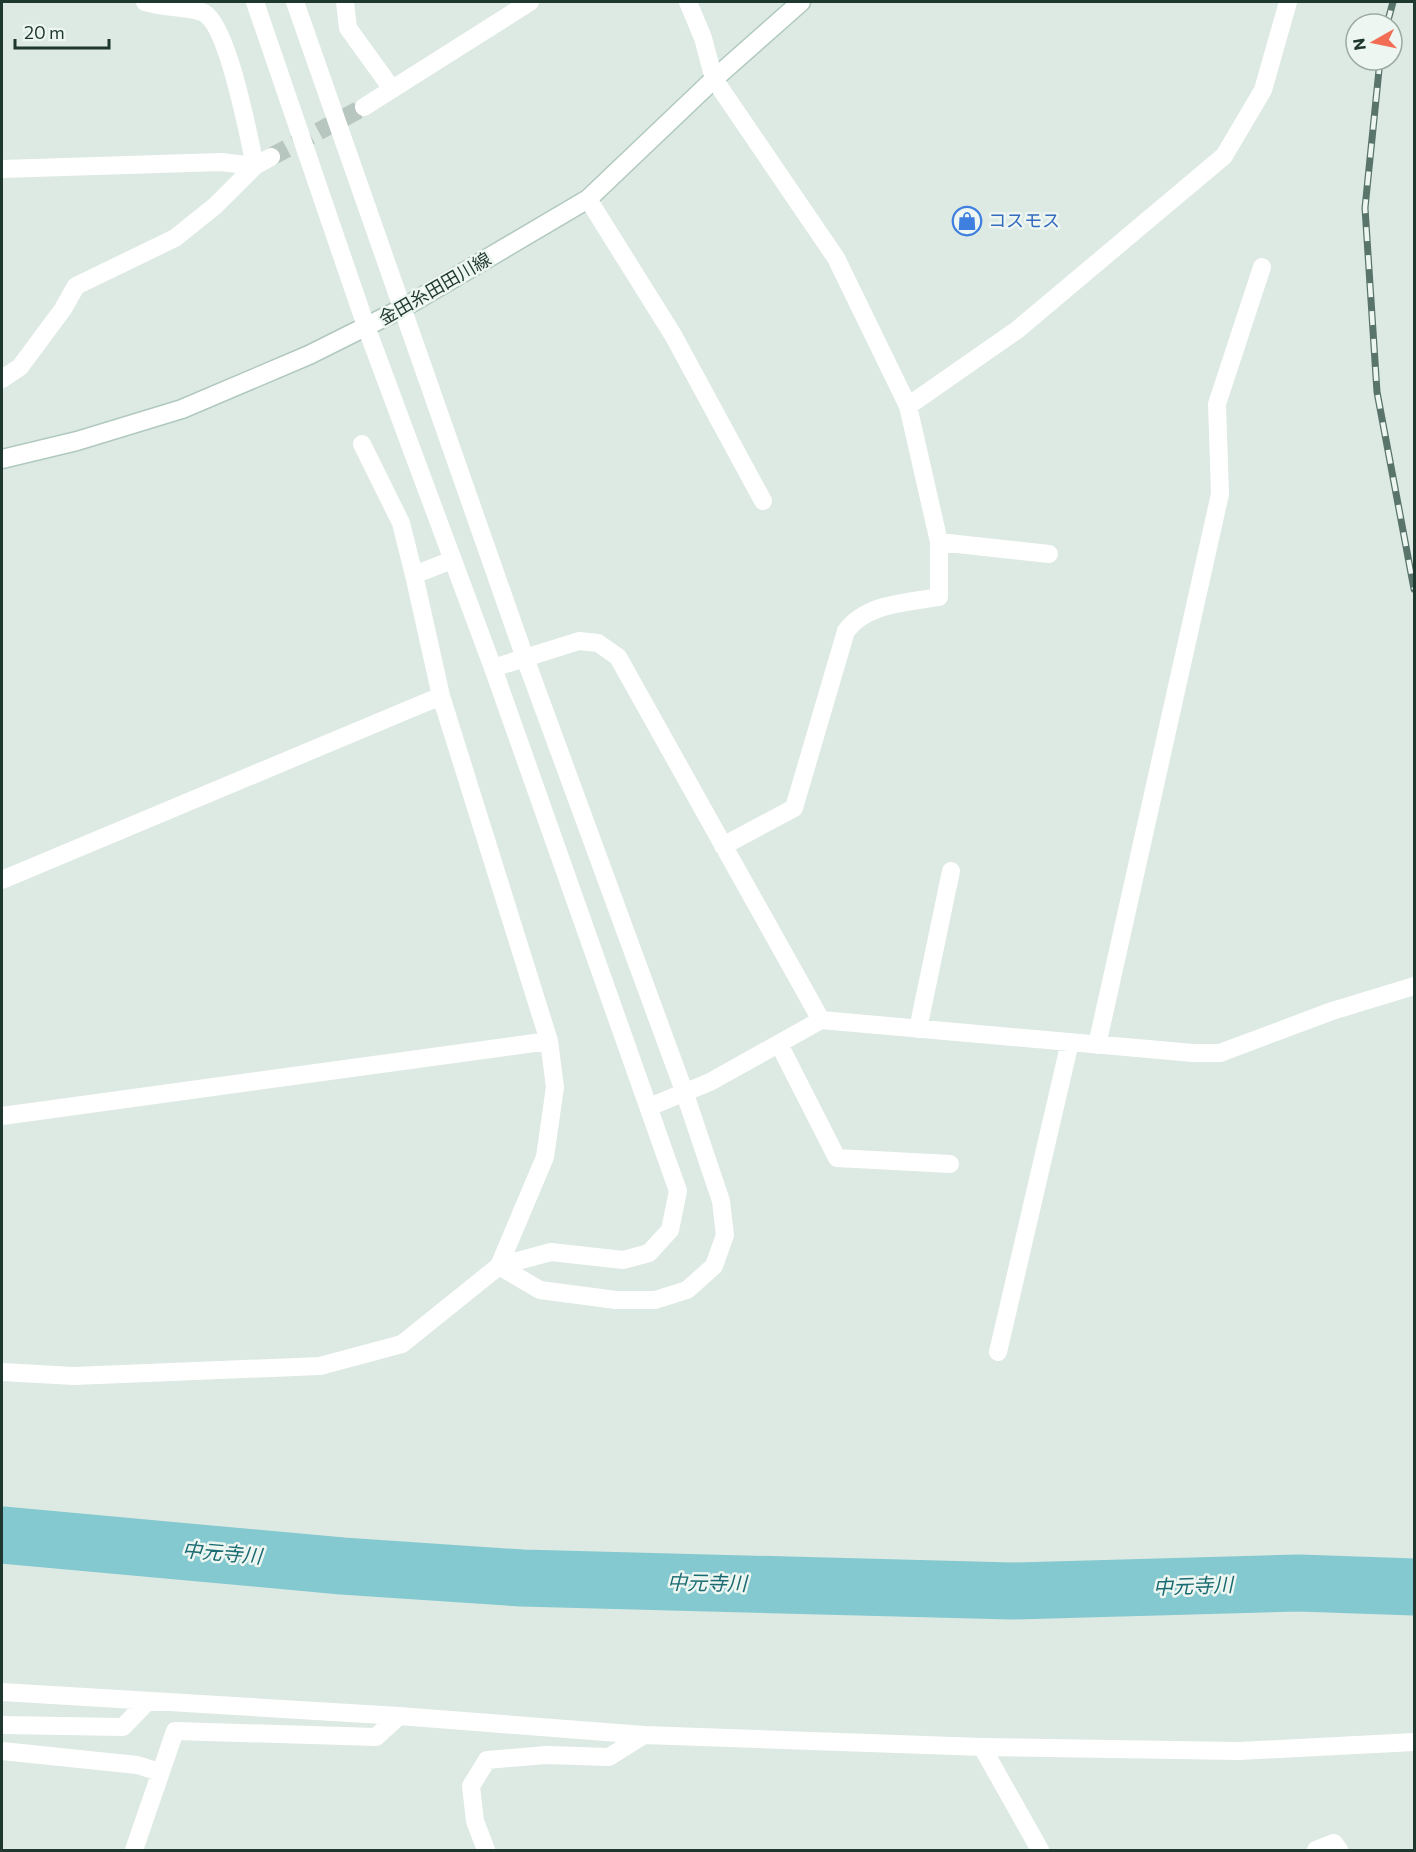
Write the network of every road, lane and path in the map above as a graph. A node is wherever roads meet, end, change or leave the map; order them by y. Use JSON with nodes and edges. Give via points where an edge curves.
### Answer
{"nodes":[{"id":1,"x":145,"y":2,"type":"edge"},
{"id":2,"x":255,"y":2,"type":"edge"},
{"id":3,"x":295,"y":2,"type":"edge"},
{"id":4,"x":345,"y":2,"type":"edge"},
{"id":5,"x":530,"y":2,"type":"edge"},
{"id":6,"x":687,"y":2,"type":"edge"},
{"id":7,"x":801,"y":2,"type":"edge"},
{"id":8,"x":1288,"y":2,"type":"edge"},
{"id":9,"x":714,"y":79,"type":"junction"},
{"id":10,"x":392,"y":89,"type":"junction"},
{"id":11,"x":364,"y":107,"type":"tunnel mouth"},
{"id":12,"x":263,"y":162,"type":"junction"},
{"id":13,"x":2,"y":169,"type":"edge"},
{"id":14,"x":588,"y":199,"type":"junction"},
{"id":15,"x":1263,"y":267,"type":"dead end"},
{"id":16,"x":403,"y":308,"type":"junction"},
{"id":17,"x":367,"y":329,"type":"junction"},
{"id":18,"x":2,"y":379,"type":"edge"},
{"id":19,"x":908,"y":406,"type":"junction"},
{"id":20,"x":362,"y":444,"type":"dead end"},
{"id":21,"x":2,"y":459,"type":"edge"},
{"id":22,"x":763,"y":501,"type":"dead end"},
{"id":23,"x":939,"y":542,"type":"junction"},
{"id":24,"x":1049,"y":554,"type":"dead end"},
{"id":25,"x":452,"y":560,"type":"junction"},
{"id":26,"x":414,"y":575,"type":"junction"},
{"id":27,"x":525,"y":658,"type":"junction"},
{"id":28,"x":493,"y":668,"type":"junction"},
{"id":29,"x":441,"y":696,"type":"junction"},
{"id":30,"x":723,"y":846,"type":"junction"},
{"id":31,"x":951,"y":872,"type":"dead end"},
{"id":32,"x":2,"y":880,"type":"edge"},
{"id":33,"x":1414,"y":986,"type":"edge"},
{"id":34,"x":821,"y":1020,"type":"junction"},
{"id":35,"x":918,"y":1029,"type":"junction"},
{"id":36,"x":549,"y":1041,"type":"junction"},
{"id":37,"x":1070,"y":1042,"type":"junction"},
{"id":38,"x":778,"y":1044,"type":"junction"},
{"id":39,"x":1097,"y":1045,"type":"junction"},
{"id":40,"x":684,"y":1091,"type":"junction"},
{"id":41,"x":649,"y":1107,"type":"junction"},
{"id":42,"x":2,"y":1116,"type":"edge"},
{"id":43,"x":950,"y":1164,"type":"dead end"},
{"id":44,"x":499,"y":1266,"type":"junction"},
{"id":45,"x":998,"y":1352,"type":"dead end"},
{"id":46,"x":2,"y":1372,"type":"edge"},
{"id":47,"x":2,"y":1692,"type":"edge"},
{"id":48,"x":148,"y":1701,"type":"junction"},
{"id":49,"x":399,"y":1716,"type":"junction"},
{"id":50,"x":2,"y":1725,"type":"edge"},
{"id":51,"x":644,"y":1735,"type":"junction"},
{"id":52,"x":1414,"y":1742,"type":"edge"},
{"id":53,"x":982,"y":1747,"type":"junction"},
{"id":54,"x":2,"y":1751,"type":"edge"},
{"id":55,"x":160,"y":1772,"type":"junction"},
{"id":56,"x":134,"y":1851,"type":"edge"},
{"id":57,"x":486,"y":1851,"type":"edge"},
{"id":58,"x":1040,"y":1851,"type":"edge"},
{"id":59,"x":1316,"y":1851,"type":"edge"},
{"id":60,"x":1339,"y":1851,"type":"edge"}],
"edges":[{"from":1,"to":12,"type":"street","via":[[204,13],[217,27]]},
{"from":2,"to":17,"type":"street"},
{"from":3,"to":16,"type":"street"},
{"from":4,"to":10,"type":"street","via":[[348,28]]},
{"from":5,"to":10,"type":"street"},
{"from":6,"to":9,"type":"street","via":[[703,38]]},
{"from":7,"to":9,"type":"street","name":"金田糸田田川線"},
{"from":8,"to":19,"type":"street","via":[[1263,90],[1224,156],[1017,330]]},
{"from":9,"to":14,"type":"street","name":"金田糸田田川線"},
{"from":9,"to":19,"type":"street","via":[[836,258]]},
{"from":10,"to":11,"type":"street"},
{"from":12,"to":13,"type":"street"},
{"from":12,"to":18,"type":"street","via":[[175,238],[76,285],[20,367]]},
{"from":14,"to":16,"type":"street","name":"金田糸田田川線"},
{"from":14,"to":22,"type":"street","via":[[673,335]]},
{"from":15,"to":39,"type":"street","via":[[1217,404],[1220,494]]},
{"from":16,"to":17,"type":"street","name":"金田糸田田川線"},
{"from":16,"to":27,"type":"street"},
{"from":17,"to":21,"type":"street","name":"金田糸田田川線","via":[[182,409]]},
{"from":17,"to":25,"type":"street"},
{"from":19,"to":23,"type":"street"},
{"from":20,"to":26,"type":"street","via":[[401,523]]},
{"from":23,"to":24,"type":"street"},
{"from":23,"to":30,"type":"street","via":[[939,597],[875,609],[856,617],[846,631],[794,808]]},
{"from":25,"to":26,"type":"street"},
{"from":25,"to":28,"type":"street"},
{"from":26,"to":29,"type":"street"},
{"from":27,"to":28,"type":"street"},
{"from":27,"to":30,"type":"street","via":[[579,641],[598,643],[618,657]]},
{"from":27,"to":40,"type":"street"},
{"from":28,"to":41,"type":"street"},
{"from":29,"to":32,"type":"street"},
{"from":29,"to":36,"type":"street"},
{"from":30,"to":34,"type":"street"},
{"from":31,"to":35,"type":"street"},
{"from":33,"to":39,"type":"street","via":[[1332,1011],[1220,1053]]},
{"from":34,"to":35,"type":"street"},
{"from":34,"to":38,"type":"street"},
{"from":35,"to":37,"type":"street"},
{"from":36,"to":42,"type":"street"},
{"from":36,"to":44,"type":"street","via":[[555,1087],[545,1157]]},
{"from":37,"to":39,"type":"street"},
{"from":37,"to":45,"type":"street"},
{"from":38,"to":40,"type":"street","via":[[710,1082]]},
{"from":38,"to":43,"type":"street","via":[[837,1158]]},
{"from":40,"to":41,"type":"street"},
{"from":40,"to":44,"type":"street","via":[[721,1202],[725,1235],[714,1266],[687,1290],[655,1300],[616,1300],[540,1290]]},
{"from":41,"to":44,"type":"street","via":[[678,1191],[670,1230],[649,1253],[622,1260],[551,1252]]},
{"from":44,"to":46,"type":"street","via":[[402,1344],[321,1366],[74,1376]]},
{"from":47,"to":48,"type":"street"},
{"from":48,"to":49,"type":"street"},
{"from":48,"to":50,"type":"street","via":[[123,1727]]},
{"from":49,"to":51,"type":"street"},
{"from":49,"to":55,"type":"street","via":[[376,1737],[175,1731]]},
{"from":51,"to":53,"type":"street"},
{"from":51,"to":57,"type":"street","via":[[609,1757],[546,1755],[487,1761],[471,1786],[475,1821]]},
{"from":52,"to":53,"type":"street","via":[[1239,1751]]},
{"from":53,"to":58,"type":"street"},
{"from":54,"to":55,"type":"street","via":[[137,1765]]},
{"from":55,"to":56,"type":"street"},
{"from":59,"to":60,"type":"street","via":[[1334,1843]]}]}
